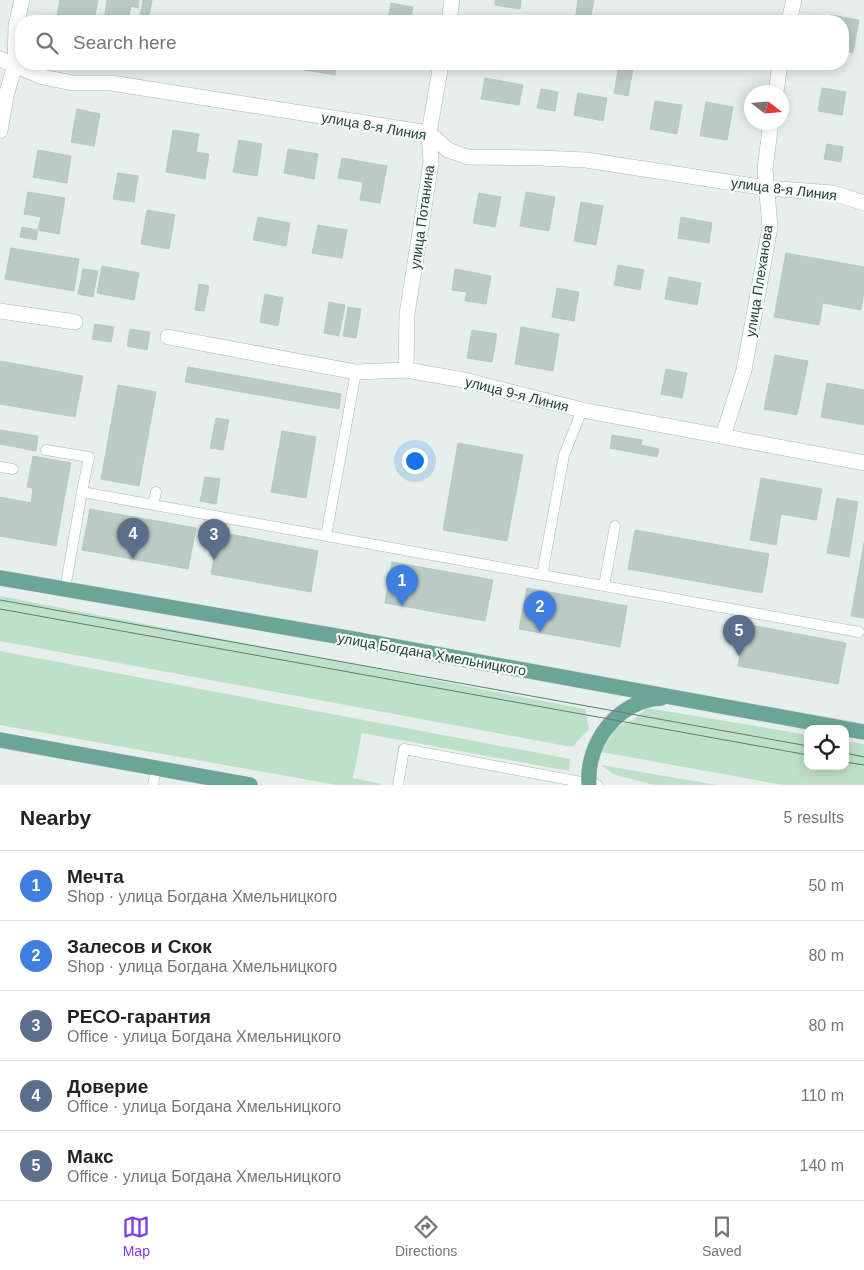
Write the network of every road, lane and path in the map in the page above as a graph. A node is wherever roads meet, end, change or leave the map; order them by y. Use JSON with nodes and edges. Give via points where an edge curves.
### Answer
{"nodes":[{"id":1,"x":22,"y":0,"type":"edge"},
{"id":2,"x":452,"y":0,"type":"edge"},
{"id":3,"x":794,"y":0,"type":"edge"},
{"id":4,"x":19,"y":15,"type":"edge"},
{"id":5,"x":450,"y":15,"type":"edge"},
{"id":6,"x":790,"y":15,"type":"edge"},
{"id":7,"x":0,"y":58,"type":"edge"},
{"id":8,"x":15,"y":65,"type":"joint"},
{"id":9,"x":27,"y":70,"type":"edge"},
{"id":10,"x":440,"y":70,"type":"edge"},
{"id":11,"x":779,"y":70,"type":"edge"},
{"id":12,"x":777,"y":85,"type":"edge"},
{"id":13,"x":770,"y":130,"type":"edge"},
{"id":14,"x":0,"y":131,"type":"edge"},
{"id":15,"x":429,"y":134,"type":"junction"},
{"id":16,"x":766,"y":188,"type":"junction"},
{"id":17,"x":864,"y":203,"type":"edge"},
{"id":18,"x":0,"y":311,"type":"edge"},
{"id":19,"x":76,"y":322,"type":"dead end"},
{"id":20,"x":168,"y":337,"type":"dead end"},
{"id":21,"x":406,"y":370,"type":"junction"},
{"id":22,"x":356,"y":372,"type":"junction"},
{"id":23,"x":582,"y":410,"type":"junction"},
{"id":24,"x":723,"y":436,"type":"junction"},
{"id":25,"x":46,"y":450,"type":"dead end"},
{"id":26,"x":864,"y":463,"type":"edge"},
{"id":27,"x":0,"y":467,"type":"edge"},
{"id":28,"x":13,"y":470,"type":"dead end"},
{"id":29,"x":82,"y":492,"type":"junction"},
{"id":30,"x":156,"y":492,"type":"dead end"},
{"id":31,"x":154,"y":505,"type":"junction"},
{"id":32,"x":614,"y":526,"type":"dead end"},
{"id":33,"x":326,"y":536,"type":"junction"},
{"id":34,"x":542,"y":575,"type":"junction"},
{"id":35,"x":0,"y":578,"type":"edge"},
{"id":36,"x":604,"y":586,"type":"junction"},
{"id":37,"x":65,"y":589,"type":"junction"},
{"id":38,"x":859,"y":632,"type":"dead end"},
{"id":39,"x":672,"y":697,"type":"junction"},
{"id":40,"x":864,"y":732,"type":"edge"},
{"id":41,"x":0,"y":740,"type":"edge"},
{"id":42,"x":156,"y":768,"type":"junction"},
{"id":43,"x":591,"y":784,"type":"edge"},
{"id":44,"x":153,"y":785,"type":"edge"},
{"id":45,"x":250,"y":785,"type":"edge"},
{"id":46,"x":398,"y":785,"type":"edge"}],
"edges":[{"from":1,"to":4,"type":"street"},
{"from":2,"to":5,"type":"street"},
{"from":3,"to":6,"type":"street"},
{"from":7,"to":8,"type":"street","name":"улица 8-я Линия"},
{"from":8,"to":14,"type":"street"},
{"from":9,"to":15,"type":"street","name":"улица 8-я Линия","via":[[73,83],[112,83]]},
{"from":10,"to":15,"type":"street","name":"улица Потанина"},
{"from":11,"to":12,"type":"street"},
{"from":13,"to":16,"type":"street","name":"улица Плеханова"},
{"from":15,"to":16,"type":"street","name":"улица 8-я Линия","via":[[448,150],[468,157],[586,160]]},
{"from":15,"to":21,"type":"street","name":"улица Потанина","via":[[431,163],[407,314]]},
{"from":16,"to":17,"type":"street","name":"улица 8-я Линия","via":[[833,193]]},
{"from":16,"to":24,"type":"street","name":"улица Плеханова","via":[[770,227],[761,281],[744,370]]},
{"from":18,"to":19,"type":"street"},
{"from":20,"to":22,"type":"street","name":"улица 9-я Линия"},
{"from":21,"to":22,"type":"street","name":"улица 9-я Линия"},
{"from":21,"to":23,"type":"street","name":"улица 9-я Линия","via":[[464,380]]},
{"from":22,"to":33,"type":"lane"},
{"from":23,"to":24,"type":"street","name":"улица 9-я Линия"},
{"from":23,"to":34,"type":"lane","via":[[564,455]]},
{"from":24,"to":26,"type":"street","name":"улица 9-я Линия"},
{"from":25,"to":29,"type":"lane","via":[[89,457]]},
{"from":27,"to":28,"type":"lane"},
{"from":29,"to":31,"type":"lane"},
{"from":29,"to":37,"type":"lane"},
{"from":30,"to":31,"type":"lane"},
{"from":31,"to":33,"type":"lane"},
{"from":32,"to":36,"type":"lane"},
{"from":33,"to":34,"type":"lane"},
{"from":34,"to":36,"type":"lane"},
{"from":35,"to":37,"type":"main road","name":"улица Богдана Хмельницкого"},
{"from":36,"to":38,"type":"lane"},
{"from":37,"to":39,"type":"main road","name":"улица Богдана Хмельницкого"},
{"from":39,"to":40,"type":"main road","name":"улица Богдана Хмельницкого"},
{"from":39,"to":43,"type":"main road","via":[[638,704],[614,720],[596,745],[591,760]]},
{"from":41,"to":42,"type":"main road"},
{"from":42,"to":44,"type":"lane"},
{"from":42,"to":45,"type":"main road"},
{"from":43,"to":46,"type":"lane","via":[[404,749]]}]}
